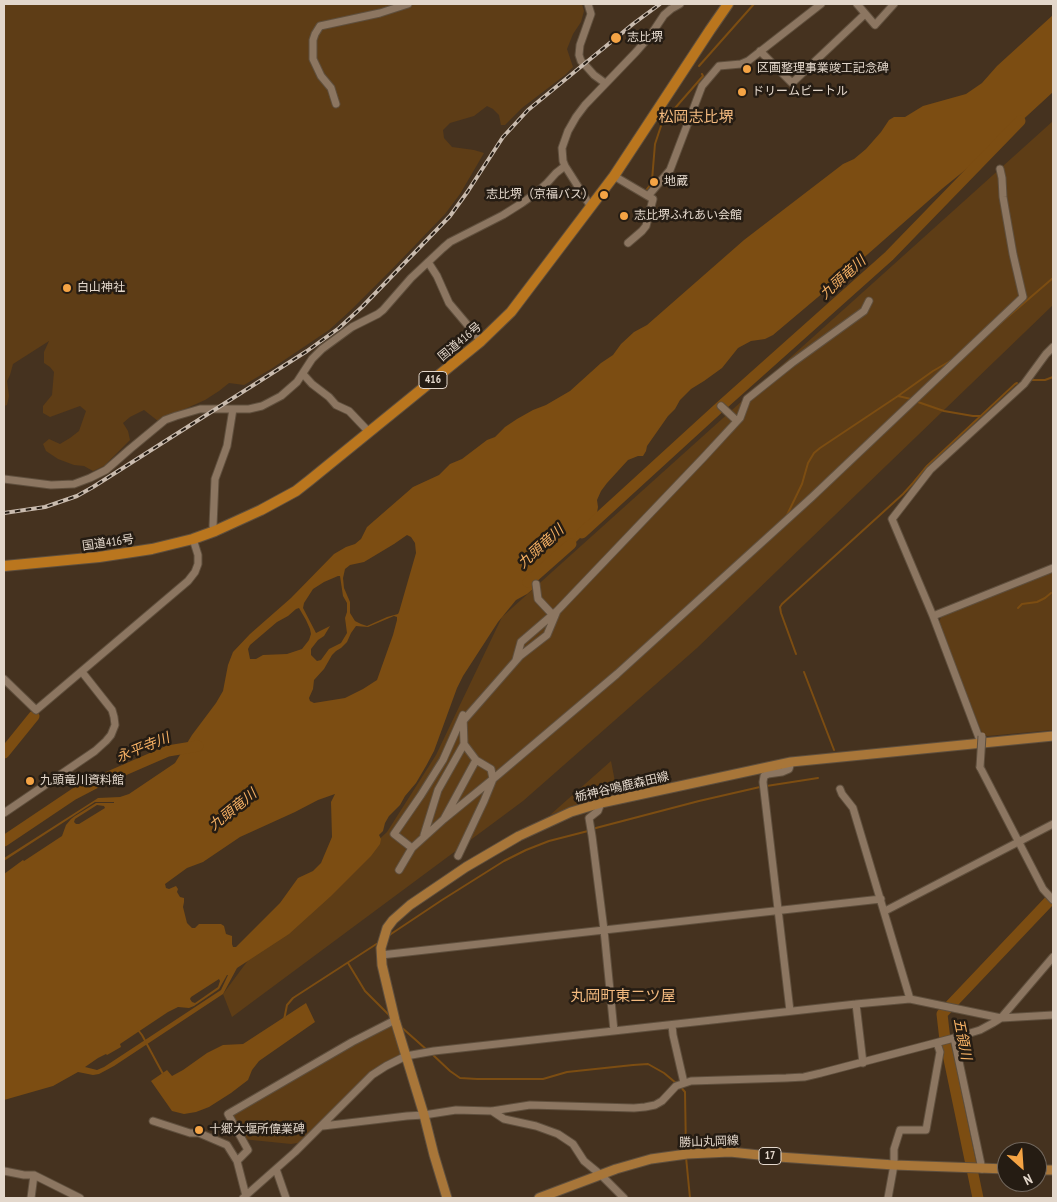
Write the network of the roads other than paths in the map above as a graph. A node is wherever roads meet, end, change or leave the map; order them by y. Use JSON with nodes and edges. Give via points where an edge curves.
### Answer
{"nodes":[{"id":1,"x":408,"y":4,"type":"edge"},
{"id":2,"x":588,"y":4,"type":"edge"},
{"id":3,"x":680,"y":4,"type":"edge"},
{"id":4,"x":728,"y":4,"type":"edge"},
{"id":5,"x":821,"y":4,"type":"edge"},
{"id":6,"x":857,"y":4,"type":"edge"},
{"id":7,"x":894,"y":4,"type":"edge"},
{"id":8,"x":865,"y":14,"type":"junction"},
{"id":9,"x":760,"y":51,"type":"junction"},
{"id":10,"x":605,"y":83,"type":"junction"},
{"id":11,"x":336,"y":104,"type":"dead end"},
{"id":12,"x":565,"y":166,"type":"junction"},
{"id":13,"x":1000,"y":169,"type":"dead end"},
{"id":14,"x":614,"y":176,"type":"junction"},
{"id":15,"x":648,"y":196,"type":"junction"},
{"id":16,"x":591,"y":207,"type":"junction"},
{"id":17,"x":628,"y":244,"type":"dead end"},
{"id":18,"x":428,"y":262,"type":"junction"},
{"id":19,"x":868,"y":301,"type":"dead end"},
{"id":20,"x":481,"y":341,"type":"junction"},
{"id":21,"x":1053,"y":347,"type":"edge"},
{"id":22,"x":303,"y":374,"type":"junction"},
{"id":23,"x":722,"y":406,"type":"dead end"},
{"id":24,"x":233,"y":410,"type":"junction"},
{"id":25,"x":737,"y":421,"type":"junction"},
{"id":26,"x":369,"y":432,"type":"junction"},
{"id":27,"x":4,"y":479,"type":"edge"},
{"id":28,"x":215,"y":532,"type":"junction"},
{"id":29,"x":193,"y":539,"type":"junction"},
{"id":30,"x":4,"y":566,"type":"edge"},
{"id":31,"x":1053,"y":568,"type":"edge"},
{"id":32,"x":536,"y":584,"type":"dead end"},
{"id":33,"x":554,"y":612,"type":"junction"},
{"id":34,"x":932,"y":616,"type":"junction"},
{"id":35,"x":516,"y":660,"type":"junction"},
{"id":36,"x":82,"y":672,"type":"junction"},
{"id":37,"x":4,"y":679,"type":"edge"},
{"id":38,"x":463,"y":721,"type":"junction"},
{"id":39,"x":1053,"y":736,"type":"edge"},
{"id":40,"x":981,"y":739,"type":"junction"},
{"id":41,"x":464,"y":744,"type":"junction"},
{"id":42,"x":476,"y":760,"type":"junction"},
{"id":43,"x":790,"y":762,"type":"junction"},
{"id":44,"x":493,"y":779,"type":"junction"},
{"id":45,"x":840,"y":789,"type":"dead end"},
{"id":46,"x":601,"y":803,"type":"junction"},
{"id":47,"x":4,"y":813,"type":"edge"},
{"id":48,"x":444,"y":818,"type":"junction"},
{"id":49,"x":1053,"y":824,"type":"edge"},
{"id":50,"x":423,"y":837,"type":"junction"},
{"id":51,"x":1018,"y":841,"type":"junction"},
{"id":52,"x":412,"y":848,"type":"junction"},
{"id":53,"x":458,"y":856,"type":"dead end"},
{"id":54,"x":399,"y":870,"type":"dead end"},
{"id":55,"x":1051,"y":898,"type":"edge"},
{"id":56,"x":880,"y":899,"type":"junction"},
{"id":57,"x":779,"y":911,"type":"junction"},
{"id":58,"x":885,"y":911,"type":"junction"},
{"id":59,"x":604,"y":930,"type":"junction"},
{"id":60,"x":381,"y":952,"type":"junction"},
{"id":61,"x":1052,"y":959,"type":"edge"},
{"id":62,"x":910,"y":999,"type":"junction"},
{"id":63,"x":856,"y":1004,"type":"junction"},
{"id":64,"x":790,"y":1011,"type":"junction"},
{"id":65,"x":1053,"y":1015,"type":"edge"},
{"id":66,"x":1001,"y":1018,"type":"junction"},
{"id":67,"x":395,"y":1020,"type":"junction"},
{"id":68,"x":672,"y":1025,"type":"junction"},
{"id":69,"x":614,"y":1031,"type":"junction"},
{"id":70,"x":954,"y":1038,"type":"junction"},
{"id":71,"x":938,"y":1043,"type":"junction"},
{"id":72,"x":406,"y":1056,"type":"junction"},
{"id":73,"x":863,"y":1063,"type":"junction"},
{"id":74,"x":684,"y":1083,"type":"junction"},
{"id":75,"x":492,"y":1111,"type":"junction"},
{"id":76,"x":424,"y":1115,"type":"junction"},
{"id":77,"x":153,"y":1121,"type":"dead end"},
{"id":78,"x":323,"y":1126,"type":"junction"},
{"id":79,"x":237,"y":1161,"type":"junction"},
{"id":80,"x":894,"y":1166,"type":"junction"},
{"id":81,"x":276,"y":1168,"type":"junction"},
{"id":82,"x":982,"y":1169,"type":"junction"},
{"id":83,"x":997,"y":1169,"type":"edge"},
{"id":84,"x":4,"y":1170,"type":"edge"},
{"id":85,"x":34,"y":1175,"type":"junction"},
{"id":86,"x":601,"y":1175,"type":"junction"},
{"id":87,"x":245,"y":1197,"type":"edge"},
{"id":88,"x":31,"y":1198,"type":"edge"},
{"id":89,"x":80,"y":1198,"type":"edge"},
{"id":90,"x":286,"y":1198,"type":"edge"},
{"id":91,"x":447,"y":1198,"type":"edge"},
{"id":92,"x":539,"y":1198,"type":"edge"},
{"id":93,"x":624,"y":1198,"type":"edge"},
{"id":94,"x":888,"y":1198,"type":"edge"}],
"edges":[{"from":1,"to":11,"type":"street","via":[[320,26],[312,40],[313,59],[331,88]]},
{"from":2,"to":10,"type":"street","via":[[591,14],[580,45],[580,55],[594,75]]},
{"from":3,"to":10,"type":"street","via":[[664,15],[642,46]]},
{"from":4,"to":14,"type":"highway","name":"国道416号","number":"416"},
{"from":5,"to":9,"type":"street"},
{"from":6,"to":8,"type":"street"},
{"from":7,"to":8,"type":"street","via":[[875,25]]},
{"from":8,"to":9,"type":"street","via":[[792,83]]},
{"from":9,"to":15,"type":"street","via":[[741,64],[719,66],[702,86],[670,170]]},
{"from":10,"to":12,"type":"street","via":[[568,131],[562,148]]},
{"from":12,"to":16,"type":"street"},
{"from":12,"to":18,"type":"street","via":[[536,193],[503,215],[450,242]]},
{"from":13,"to":44,"type":"street","via":[[1023,297],[805,503],[617,674]]},
{"from":14,"to":15,"type":"street"},
{"from":14,"to":16,"type":"highway","name":"国道416号","number":"416"},
{"from":15,"to":17,"type":"street","via":[[653,199],[646,226]]},
{"from":16,"to":20,"type":"highway","name":"国道416号","number":"416","via":[[518,304]]},
{"from":18,"to":20,"type":"street","via":[[438,276],[449,303]]},
{"from":18,"to":22,"type":"street","via":[[383,310],[322,349]]},
{"from":19,"to":25,"type":"street","via":[[864,311],[747,399]]},
{"from":20,"to":26,"type":"highway","name":"国道416号","number":"416"},
{"from":21,"to":34,"type":"street","via":[[1024,384],[930,470],[892,518]]},
{"from":22,"to":24,"type":"street","via":[[273,401],[249,409]]},
{"from":22,"to":26,"type":"street","via":[[336,405],[349,411]]},
{"from":23,"to":25,"type":"street"},
{"from":24,"to":27,"type":"street","via":[[200,409],[165,420],[106,470],[74,484],[50,485]]},
{"from":24,"to":28,"type":"street","via":[[227,446],[215,479]]},
{"from":25,"to":33,"type":"street"},
{"from":26,"to":28,"type":"highway","name":"国道416号","number":"416","via":[[296,490]]},
{"from":28,"to":29,"type":"highway","name":"国道416号","number":"416"},
{"from":29,"to":30,"type":"highway","name":"国道416号","number":"416","via":[[115,555]]},
{"from":29,"to":36,"type":"street","via":[[198,564],[188,581]]},
{"from":31,"to":34,"type":"street"},
{"from":32,"to":33,"type":"street","via":[[538,599]]},
{"from":33,"to":35,"type":"street","via":[[521,642]]},
{"from":33,"to":35,"type":"street","via":[[547,635]]},
{"from":34,"to":40,"type":"street"},
{"from":35,"to":38,"type":"street"},
{"from":36,"to":37,"type":"street","via":[[36,710]]},
{"from":36,"to":47,"type":"street","via":[[112,710],[115,725],[112,735],[95,751]]},
{"from":38,"to":41,"type":"street"},
{"from":38,"to":52,"type":"street","via":[[463,715],[443,760],[394,834]]},
{"from":39,"to":40,"type":"main road","name":"栃神谷鳴鹿森田線"},
{"from":40,"to":43,"type":"main road","name":"栃神谷鳴鹿森田線"},
{"from":40,"to":51,"type":"street","bridge":true,"via":[[980,767]]},
{"from":41,"to":42,"type":"street"},
{"from":41,"to":50,"type":"street","via":[[438,790]]},
{"from":42,"to":44,"type":"street","via":[[491,768]]},
{"from":42,"to":48,"type":"street"},
{"from":43,"to":46,"type":"main road","name":"栃神谷鳴鹿森田線"},
{"from":43,"to":57,"type":"street","via":[[789,769],[768,774],[763,782]]},
{"from":44,"to":48,"type":"street"},
{"from":44,"to":53,"type":"street"},
{"from":45,"to":56,"type":"street","via":[[853,808]]},
{"from":46,"to":59,"type":"street","via":[[598,811],[589,818],[589,825]]},
{"from":46,"to":60,"type":"main road","name":"栃神谷鳴鹿森田線","via":[[554,819],[519,836],[410,905],[387,928]]},
{"from":48,"to":50,"type":"street"},
{"from":49,"to":51,"type":"street"},
{"from":50,"to":52,"type":"street"},
{"from":51,"to":55,"type":"street"},
{"from":51,"to":58,"type":"street"},
{"from":52,"to":54,"type":"street"},
{"from":56,"to":57,"type":"street"},
{"from":56,"to":58,"type":"street"},
{"from":57,"to":59,"type":"street"},
{"from":57,"to":64,"type":"street"},
{"from":58,"to":62,"type":"street"},
{"from":59,"to":60,"type":"street"},
{"from":59,"to":69,"type":"street"},
{"from":60,"to":67,"type":"main road","name":"栃神谷鳴鹿森田線"},
{"from":61,"to":66,"type":"street"},
{"from":62,"to":63,"type":"street"},
{"from":62,"to":66,"type":"street"},
{"from":63,"to":64,"type":"street"},
{"from":63,"to":73,"type":"street"},
{"from":64,"to":68,"type":"street"},
{"from":65,"to":66,"type":"street"},
{"from":66,"to":70,"type":"street","via":[[980,1030]]},
{"from":67,"to":72,"type":"main road","name":"栃神谷鳴鹿森田線"},
{"from":67,"to":79,"type":"street","via":[[228,1114],[248,1150]]},
{"from":68,"to":69,"type":"street"},
{"from":68,"to":74,"type":"street"},
{"from":69,"to":72,"type":"street"},
{"from":70,"to":71,"type":"street"},
{"from":70,"to":82,"type":"street"},
{"from":71,"to":73,"type":"street"},
{"from":71,"to":80,"type":"street","via":[[940,1052],[926,1130],[900,1130],[894,1149]]},
{"from":72,"to":76,"type":"main road","name":"栃神谷鳴鹿森田線"},
{"from":72,"to":78,"type":"street","via":[[372,1076]]},
{"from":73,"to":74,"type":"street","via":[[804,1077]]},
{"from":74,"to":75,"type":"street","via":[[676,1086],[662,1101],[645,1107],[530,1105]]},
{"from":75,"to":76,"type":"street","via":[[456,1110]]},
{"from":75,"to":86,"type":"street","via":[[504,1119],[558,1134],[573,1144],[584,1161]]},
{"from":76,"to":78,"type":"street"},
{"from":76,"to":91,"type":"main road","name":"栃神谷鳴鹿森田線"},
{"from":77,"to":79,"type":"street","via":[[200,1134],[228,1146]]},
{"from":78,"to":81,"type":"street"},
{"from":79,"to":87,"type":"street"},
{"from":80,"to":82,"type":"main road","name":"勝山丸岡線","number":"17"},
{"from":80,"to":86,"type":"main road","name":"勝山丸岡線","number":"17","via":[[730,1152],[650,1159]]},
{"from":80,"to":94,"type":"street"},
{"from":81,"to":87,"type":"street"},
{"from":81,"to":90,"type":"street"},
{"from":82,"to":83,"type":"main road","name":"勝山丸岡線","number":"17"},
{"from":84,"to":85,"type":"street"},
{"from":85,"to":88,"type":"street"},
{"from":85,"to":89,"type":"street"},
{"from":86,"to":92,"type":"main road","name":"勝山丸岡線","number":"17"},
{"from":86,"to":93,"type":"street"}]}
